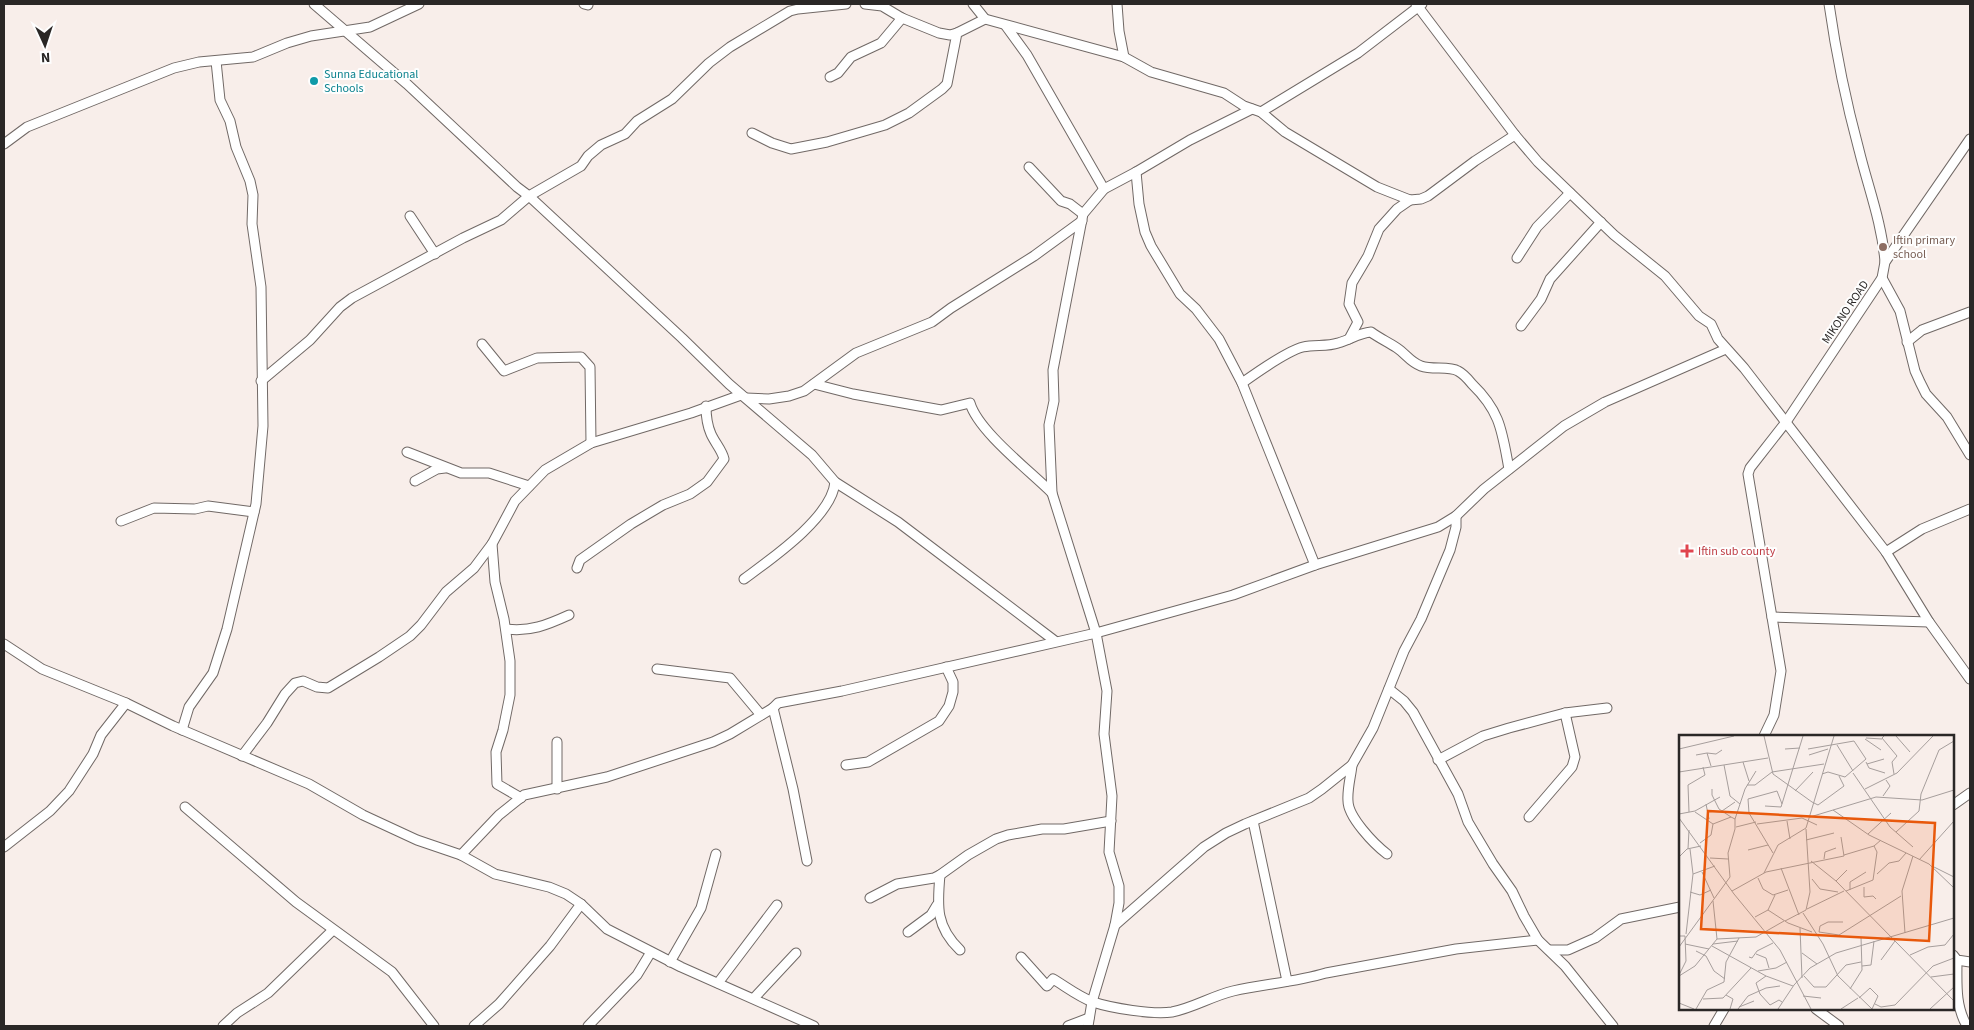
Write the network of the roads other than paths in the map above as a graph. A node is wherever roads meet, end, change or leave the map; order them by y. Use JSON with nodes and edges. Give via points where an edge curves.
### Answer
{"nodes":[{"id":1,"x":314,"y":4,"type":"edge"},
{"id":2,"x":419,"y":4,"type":"edge"},
{"id":3,"x":846,"y":4,"type":"edge"},
{"id":4,"x":865,"y":4,"type":"edge"},
{"id":5,"x":973,"y":4,"type":"edge"},
{"id":6,"x":1117,"y":4,"type":"edge"},
{"id":7,"x":1829,"y":4,"type":"edge"},
{"id":8,"x":1419,"y":5,"type":"edge"},
{"id":9,"x":902,"y":18,"type":"junction"},
{"id":10,"x":985,"y":19,"type":"junction"},
{"id":11,"x":1006,"y":26,"type":"junction"},
{"id":12,"x":348,"y":32,"type":"junction"},
{"id":13,"x":957,"y":33,"type":"junction"},
{"id":14,"x":1124,"y":57,"type":"junction"},
{"id":15,"x":216,"y":61,"type":"junction"},
{"id":16,"x":830,"y":77,"type":"dead end"},
{"id":17,"x":1252,"y":109,"type":"junction"},
{"id":18,"x":1261,"y":112,"type":"junction"},
{"id":19,"x":752,"y":133,"type":"dead end"},
{"id":20,"x":1514,"y":135,"type":"junction"},
{"id":21,"x":1970,"y":139,"type":"edge"},
{"id":22,"x":4,"y":144,"type":"edge"},
{"id":23,"x":1029,"y":167,"type":"dead end"},
{"id":24,"x":1136,"y":172,"type":"junction"},
{"id":25,"x":1104,"y":189,"type":"junction"},
{"id":26,"x":1570,"y":192,"type":"junction"},
{"id":27,"x":529,"y":196,"type":"junction"},
{"id":28,"x":1410,"y":200,"type":"junction"},
{"id":29,"x":410,"y":216,"type":"dead end"},
{"id":30,"x":1082,"y":218,"type":"junction"},
{"id":31,"x":1601,"y":222,"type":"junction"},
{"id":32,"x":435,"y":254,"type":"junction"},
{"id":33,"x":1517,"y":258,"type":"dead end"},
{"id":34,"x":1885,"y":262,"type":"junction"},
{"id":35,"x":1882,"y":278,"type":"junction"},
{"id":36,"x":1970,"y":312,"type":"edge"},
{"id":37,"x":1521,"y":326,"type":"dead end"},
{"id":38,"x":1348,"y":340,"type":"junction"},
{"id":39,"x":1907,"y":342,"type":"junction"},
{"id":40,"x":482,"y":344,"type":"dead end"},
{"id":41,"x":1726,"y":349,"type":"junction"},
{"id":42,"x":261,"y":381,"type":"junction"},
{"id":43,"x":1242,"y":383,"type":"junction"},
{"id":44,"x":814,"y":384,"type":"junction"},
{"id":45,"x":743,"y":396,"type":"junction"},
{"id":46,"x":706,"y":406,"type":"junction"},
{"id":47,"x":1786,"y":422,"type":"junction"},
{"id":48,"x":591,"y":443,"type":"junction"},
{"id":49,"x":407,"y":452,"type":"dead end"},
{"id":50,"x":1970,"y":456,"type":"edge"},
{"id":51,"x":446,"y":468,"type":"junction"},
{"id":52,"x":1509,"y":469,"type":"junction"},
{"id":53,"x":414,"y":481,"type":"dead end"},
{"id":54,"x":835,"y":482,"type":"junction"},
{"id":55,"x":529,"y":486,"type":"junction"},
{"id":56,"x":1052,"y":493,"type":"junction"},
{"id":57,"x":1970,"y":509,"type":"edge"},
{"id":58,"x":254,"y":512,"type":"junction"},
{"id":59,"x":1456,"y":516,"type":"junction"},
{"id":60,"x":122,"y":521,"type":"dead end"},
{"id":61,"x":492,"y":544,"type":"junction"},
{"id":62,"x":1886,"y":552,"type":"junction"},
{"id":63,"x":1315,"y":565,"type":"junction"},
{"id":64,"x":577,"y":568,"type":"dead end"},
{"id":65,"x":744,"y":579,"type":"dead end"},
{"id":66,"x":569,"y":615,"type":"dead end"},
{"id":67,"x":1772,"y":617,"type":"junction"},
{"id":68,"x":1929,"y":622,"type":"junction"},
{"id":69,"x":506,"y":629,"type":"junction"},
{"id":70,"x":1096,"y":633,"type":"junction"},
{"id":71,"x":1055,"y":641,"type":"junction"},
{"id":72,"x":4,"y":645,"type":"edge"},
{"id":73,"x":946,"y":667,"type":"junction"},
{"id":74,"x":657,"y":669,"type":"dead end"},
{"id":75,"x":1970,"y":678,"type":"edge"},
{"id":76,"x":1389,"y":689,"type":"junction"},
{"id":77,"x":126,"y":703,"type":"junction"},
{"id":78,"x":773,"y":708,"type":"junction"},
{"id":79,"x":1607,"y":708,"type":"dead end"},
{"id":80,"x":1565,"y":713,"type":"junction"},
{"id":81,"x":761,"y":715,"type":"junction"},
{"id":82,"x":182,"y":730,"type":"junction"},
{"id":83,"x":1764,"y":735,"type":"edge"},
{"id":84,"x":557,"y":742,"type":"dead end"},
{"id":85,"x":242,"y":756,"type":"junction"},
{"id":86,"x":1438,"y":760,"type":"junction"},
{"id":87,"x":846,"y":765,"type":"dead end"},
{"id":88,"x":1352,"y":765,"type":"junction"},
{"id":89,"x":557,"y":789,"type":"junction"},
{"id":90,"x":1970,"y":793,"type":"edge"},
{"id":91,"x":521,"y":798,"type":"junction"},
{"id":92,"x":1954,"y":804,"type":"edge"},
{"id":93,"x":186,"y":807,"type":"dead end"},
{"id":94,"x":1529,"y":817,"type":"dead end"},
{"id":95,"x":1111,"y":821,"type":"junction"},
{"id":96,"x":1253,"y":821,"type":"junction"},
{"id":97,"x":4,"y":847,"type":"edge"},
{"id":98,"x":716,"y":854,"type":"dead end"},
{"id":99,"x":1387,"y":854,"type":"dead end"},
{"id":100,"x":461,"y":855,"type":"junction"},
{"id":101,"x":807,"y":861,"type":"dead end"},
{"id":102,"x":940,"y":875,"type":"junction"},
{"id":103,"x":870,"y":898,"type":"dead end"},
{"id":104,"x":581,"y":904,"type":"junction"},
{"id":105,"x":777,"y":905,"type":"dead end"},
{"id":106,"x":937,"y":905,"type":"junction"},
{"id":107,"x":1679,"y":907,"type":"edge"},
{"id":108,"x":1114,"y":925,"type":"junction"},
{"id":109,"x":334,"y":930,"type":"junction"},
{"id":110,"x":908,"y":932,"type":"dead end"},
{"id":111,"x":1538,"y":940,"type":"junction"},
{"id":112,"x":960,"y":950,"type":"dead end"},
{"id":113,"x":1549,"y":950,"type":"junction"},
{"id":114,"x":651,"y":952,"type":"junction"},
{"id":115,"x":796,"y":953,"type":"dead end"},
{"id":116,"x":1021,"y":957,"type":"dead end"},
{"id":117,"x":1955,"y":957,"type":"edge"},
{"id":118,"x":670,"y":962,"type":"junction"},
{"id":119,"x":1970,"y":962,"type":"edge"},
{"id":120,"x":1287,"y":981,"type":"junction"},
{"id":121,"x":718,"y":983,"type":"junction"},
{"id":122,"x":754,"y":998,"type":"junction"},
{"id":123,"x":1092,"y":1002,"type":"junction"},
{"id":124,"x":1723,"y":1010,"type":"edge"},
{"id":125,"x":1817,"y":1010,"type":"edge"},
{"id":126,"x":1088,"y":1022,"type":"edge"},
{"id":127,"x":223,"y":1026,"type":"edge"},
{"id":128,"x":434,"y":1026,"type":"edge"},
{"id":129,"x":474,"y":1026,"type":"edge"},
{"id":130,"x":588,"y":1026,"type":"edge"},
{"id":131,"x":814,"y":1026,"type":"edge"},
{"id":132,"x":1068,"y":1026,"type":"edge"},
{"id":133,"x":1613,"y":1026,"type":"edge"},
{"id":134,"x":1714,"y":1026,"type":"edge"},
{"id":135,"x":1840,"y":1026,"type":"edge"},
{"id":136,"x":1967,"y":1026,"type":"edge"}],
"edges":[{"from":1,"to":12,"type":"street"},
{"from":2,"to":12,"type":"street","via":[[370,27]]},
{"from":3,"to":27,"type":"street","via":[[798,9],[781,16],[709,62],[672,99],[637,121],[625,134],[601,145],[581,166]]},
{"from":4,"to":9,"type":"street","via":[[882,6]]},
{"from":5,"to":10,"type":"street"},
{"from":6,"to":14,"type":"street"},
{"from":7,"to":34,"type":"street"},
{"from":8,"to":18,"type":"street","via":[[1358,53]]},
{"from":8,"to":20,"type":"street"},
{"from":9,"to":13,"type":"street","via":[[940,34]]},
{"from":9,"to":16,"type":"street","via":[[881,43],[851,57],[838,73]]},
{"from":10,"to":11,"type":"street"},
{"from":10,"to":13,"type":"street"},
{"from":11,"to":14,"type":"street"},
{"from":11,"to":25,"type":"street","via":[[1028,55]]},
{"from":12,"to":15,"type":"street","via":[[311,36],[253,57]]},
{"from":12,"to":27,"type":"street"},
{"from":13,"to":19,"type":"street","via":[[947,84],[909,113],[885,125],[827,142],[791,148]]},
{"from":14,"to":17,"type":"street","via":[[1151,72],[1224,94]]},
{"from":15,"to":22,"type":"street","via":[[186,64],[124,87],[28,127]]},
{"from":15,"to":42,"type":"street","via":[[220,100],[230,120],[236,147],[252,188],[252,224],[260,287]]},
{"from":17,"to":18,"type":"street"},
{"from":17,"to":24,"type":"street","via":[[1174,148]]},
{"from":18,"to":28,"type":"street","via":[[1285,132],[1365,180],[1390,194]]},
{"from":20,"to":26,"type":"street"},
{"from":20,"to":28,"type":"street","via":[[1474,160],[1428,196]]},
{"from":21,"to":34,"type":"street","name":"MIKONO ROAD"},
{"from":23,"to":30,"type":"street"},
{"from":24,"to":25,"type":"street"},
{"from":24,"to":43,"type":"street","via":[[1145,232],[1157,258],[1180,294],[1219,339]]},
{"from":25,"to":30,"type":"street"},
{"from":26,"to":31,"type":"street"},
{"from":26,"to":33,"type":"street","via":[[1537,226]]},
{"from":27,"to":32,"type":"street","via":[[500,220]]},
{"from":27,"to":45,"type":"street"},
{"from":28,"to":38,"type":"street","via":[[1379,229],[1352,283],[1349,304],[1358,322]]},
{"from":29,"to":32,"type":"street"},
{"from":30,"to":44,"type":"street","via":[[1034,256],[932,322],[856,353]]},
{"from":30,"to":56,"type":"street","via":[[1053,370],[1054,401],[1049,425]]},
{"from":31,"to":37,"type":"street","via":[[1550,279],[1541,299]]},
{"from":31,"to":41,"type":"street","via":[[1664,276],[1699,316],[1711,324]]},
{"from":32,"to":42,"type":"street","via":[[352,298],[310,340]]},
{"from":34,"to":35,"type":"street","name":"MIKONO ROAD"},
{"from":35,"to":39,"type":"street","via":[[1900,311]]},
{"from":35,"to":47,"type":"street","name":"MIKONO ROAD"},
{"from":36,"to":39,"type":"street","via":[[1922,330]]},
{"from":38,"to":43,"type":"street","via":[[1302,347]]},
{"from":38,"to":52,"type":"street","via":[[1361,332],[1371,332],[1397,348],[1408,360],[1462,374],[1488,400],[1497,415]]},
{"from":39,"to":50,"type":"street","via":[[1926,394],[1947,417]]},
{"from":40,"to":48,"type":"street","via":[[504,371],[537,358],[581,357],[590,367]]},
{"from":41,"to":47,"type":"street"},
{"from":41,"to":52,"type":"street","via":[[1605,402],[1564,426]]},
{"from":42,"to":58,"type":"street","via":[[262,426]]},
{"from":43,"to":63,"type":"street"},
{"from":44,"to":45,"type":"street","via":[[790,396],[769,399]]},
{"from":44,"to":56,"type":"street","via":[[941,410],[970,403],[983,427]]},
{"from":45,"to":46,"type":"street"},
{"from":45,"to":54,"type":"street","via":[[812,455]]},
{"from":46,"to":48,"type":"street"},
{"from":46,"to":64,"type":"street","via":[[710,433],[724,459],[713,475],[690,494],[663,505],[622,530],[580,560]]},
{"from":47,"to":62,"type":"street"},
{"from":47,"to":67,"type":"street","name":"MIKONO ROAD","via":[[1748,474]]},
{"from":48,"to":55,"type":"street","via":[[544,470]]},
{"from":49,"to":51,"type":"street"},
{"from":51,"to":53,"type":"street","via":[[437,468]]},
{"from":51,"to":55,"type":"street","via":[[461,473],[489,473]]},
{"from":52,"to":59,"type":"street"},
{"from":54,"to":65,"type":"street","via":[[828,505],[812,524]]},
{"from":54,"to":71,"type":"street","via":[[898,522]]},
{"from":55,"to":61,"type":"street","via":[[515,501]]},
{"from":56,"to":70,"type":"street"},
{"from":57,"to":62,"type":"street","via":[[1922,530]]},
{"from":58,"to":60,"type":"street","via":[[208,506],[195,509],[154,508]]},
{"from":58,"to":82,"type":"street","via":[[219,655],[212,673],[189,707]]},
{"from":59,"to":63,"type":"street","via":[[1438,527]]},
{"from":59,"to":76,"type":"street","via":[[1450,550]]},
{"from":61,"to":69,"type":"street","via":[[495,582]]},
{"from":61,"to":85,"type":"street","via":[[474,568],[446,592],[420,625],[399,644],[328,688],[303,681],[295,683]]},
{"from":62,"to":68,"type":"street"},
{"from":63,"to":70,"type":"street","via":[[1233,594]]},
{"from":66,"to":69,"type":"street","via":[[542,627],[520,631]]},
{"from":67,"to":68,"type":"street"},
{"from":67,"to":83,"type":"street","name":"MIKONO ROAD","via":[[1781,672],[1774,715]]},
{"from":68,"to":75,"type":"street"},
{"from":69,"to":91,"type":"street","via":[[510,695],[496,752],[498,784]]},
{"from":70,"to":71,"type":"street"},
{"from":70,"to":95,"type":"street","via":[[1107,692],[1104,734],[1112,796]]},
{"from":71,"to":73,"type":"street"},
{"from":72,"to":77,"type":"street","via":[[42,669]]},
{"from":73,"to":78,"type":"street","via":[[778,703]]},
{"from":73,"to":87,"type":"street","via":[[954,687],[949,706],[939,722],[868,762]]},
{"from":74,"to":81,"type":"street","via":[[730,678]]},
{"from":76,"to":86,"type":"street","via":[[1413,712]]},
{"from":76,"to":88,"type":"street"},
{"from":77,"to":82,"type":"street"},
{"from":77,"to":97,"type":"street","via":[[101,735],[69,791],[50,811]]},
{"from":78,"to":81,"type":"street"},
{"from":78,"to":101,"type":"street"},
{"from":79,"to":80,"type":"street"},
{"from":80,"to":86,"type":"street","via":[[1483,736]]},
{"from":80,"to":94,"type":"street","via":[[1575,757],[1572,767]]},
{"from":81,"to":89,"type":"street","via":[[713,742],[607,778]]},
{"from":82,"to":85,"type":"street"},
{"from":84,"to":89,"type":"street"},
{"from":85,"to":100,"type":"street","via":[[309,784],[363,815],[418,840]]},
{"from":86,"to":111,"type":"street","via":[[1458,794],[1468,822],[1512,891]]},
{"from":88,"to":96,"type":"street","via":[[1309,798]]},
{"from":88,"to":99,"type":"street","via":[[1347,801],[1349,809],[1376,845]]},
{"from":89,"to":91,"type":"street"},
{"from":90,"to":92,"type":"street"},
{"from":91,"to":100,"type":"street","via":[[499,815]]},
{"from":93,"to":109,"type":"street","via":[[296,902]]},
{"from":95,"to":102,"type":"street","via":[[996,839]]},
{"from":95,"to":108,"type":"street","via":[[1109,852],[1119,886]]},
{"from":96,"to":108,"type":"street","via":[[1226,833],[1204,848]]},
{"from":96,"to":120,"type":"street"},
{"from":98,"to":118,"type":"street","via":[[701,908]]},
{"from":100,"to":104,"type":"street","via":[[495,874],[549,887]]},
{"from":102,"to":103,"type":"street","via":[[897,884]]},
{"from":102,"to":106,"type":"street"},
{"from":104,"to":114,"type":"street","via":[[607,929]]},
{"from":104,"to":129,"type":"street","via":[[550,946],[499,1004]]},
{"from":105,"to":121,"type":"street"},
{"from":106,"to":110,"type":"street","via":[[932,914]]},
{"from":106,"to":112,"type":"street","via":[[949,939]]},
{"from":107,"to":113,"type":"street","via":[[1621,918],[1596,938],[1568,950]]},
{"from":108,"to":123,"type":"street"},
{"from":109,"to":127,"type":"street","via":[[268,993]]},
{"from":109,"to":128,"type":"street","via":[[392,972]]},
{"from":111,"to":113,"type":"street"},
{"from":111,"to":120,"type":"street","via":[[1422,955]]},
{"from":113,"to":133,"type":"street"},
{"from":114,"to":118,"type":"street"},
{"from":114,"to":130,"type":"street","via":[[637,975]]},
{"from":115,"to":122,"type":"street"},
{"from":116,"to":123,"type":"street","via":[[1047,986],[1053,979]]},
{"from":117,"to":119,"type":"street"},
{"from":117,"to":136,"type":"street","via":[[1957,994]]},
{"from":118,"to":121,"type":"street"},
{"from":120,"to":123,"type":"street","via":[[1229,992],[1171,1012],[1142,1011]]},
{"from":121,"to":122,"type":"street"},
{"from":122,"to":131,"type":"street"},
{"from":123,"to":126,"type":"street"},
{"from":124,"to":134,"type":"street"},
{"from":125,"to":135,"type":"street"},
{"from":126,"to":132,"type":"street"}]}
